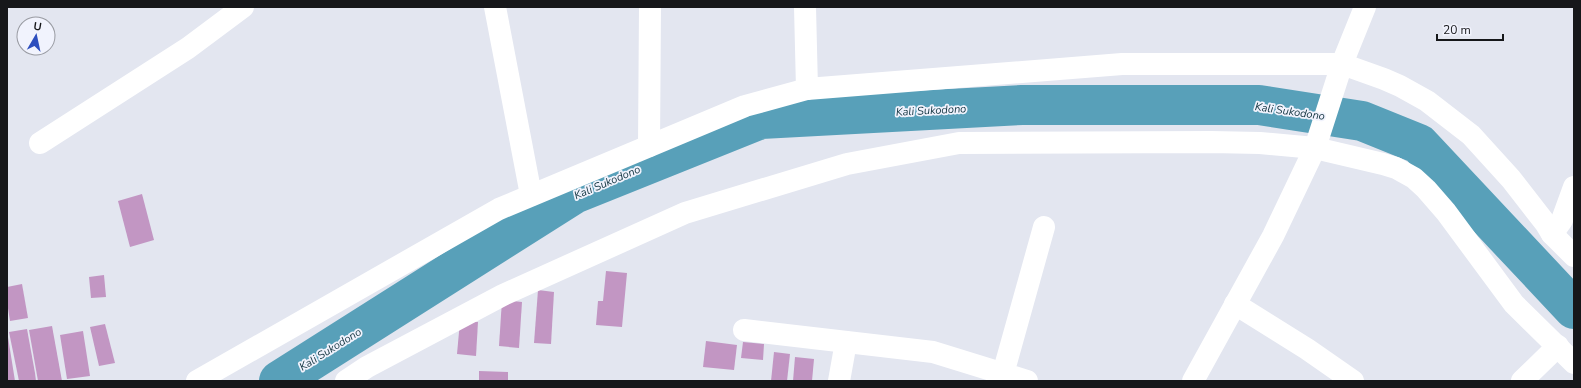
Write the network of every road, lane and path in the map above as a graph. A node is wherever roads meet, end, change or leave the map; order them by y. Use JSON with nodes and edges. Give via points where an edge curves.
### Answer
{"nodes":[{"id":1,"x":243,"y":7,"type":"edge"},
{"id":2,"x":495,"y":7,"type":"edge"},
{"id":3,"x":650,"y":7,"type":"edge"},
{"id":4,"x":805,"y":7,"type":"edge"},
{"id":5,"x":1365,"y":7,"type":"edge"},
{"id":6,"x":1342,"y":64,"type":"junction"},
{"id":7,"x":807,"y":89,"type":"junction"},
{"id":8,"x":40,"y":143,"type":"dead end"},
{"id":9,"x":1316,"y":144,"type":"junction"},
{"id":10,"x":649,"y":146,"type":"junction"},
{"id":11,"x":1574,"y":187,"type":"edge"},
{"id":12,"x":531,"y":195,"type":"junction"},
{"id":13,"x":1044,"y":227,"type":"dead end"},
{"id":14,"x":1552,"y":234,"type":"junction"},
{"id":15,"x":1574,"y":256,"type":"edge"},
{"id":16,"x":1236,"y":304,"type":"junction"},
{"id":17,"x":744,"y":330,"type":"dead end"},
{"id":18,"x":846,"y":342,"type":"junction"},
{"id":19,"x":1558,"y":346,"type":"junction"},
{"id":20,"x":1574,"y":363,"type":"edge"},
{"id":21,"x":1002,"y":377,"type":"edge"},
{"id":22,"x":197,"y":381,"type":"edge"},
{"id":23,"x":346,"y":381,"type":"edge"},
{"id":24,"x":839,"y":381,"type":"edge"},
{"id":25,"x":1027,"y":381,"type":"edge"},
{"id":26,"x":1193,"y":381,"type":"edge"},
{"id":27,"x":1353,"y":381,"type":"edge"},
{"id":28,"x":1522,"y":381,"type":"edge"}],
"edges":[{"from":1,"to":8,"type":"street","via":[[188,48]]},
{"from":2,"to":12,"type":"street"},
{"from":3,"to":10,"type":"street"},
{"from":4,"to":7,"type":"street"},
{"from":5,"to":6,"type":"street"},
{"from":6,"to":7,"type":"street","via":[[1122,64]]},
{"from":6,"to":9,"type":"street"},
{"from":6,"to":14,"type":"street","via":[[1400,86],[1427,102],[1471,135],[1511,179]]},
{"from":7,"to":10,"type":"street","via":[[745,106]]},
{"from":9,"to":16,"type":"street","via":[[1273,236]]},
{"from":9,"to":19,"type":"street","via":[[1383,164],[1414,178],[1446,212],[1514,304]]},
{"from":9,"to":23,"type":"street","via":[[959,143],[847,164],[685,213],[503,295],[367,367]]},
{"from":10,"to":12,"type":"street"},
{"from":11,"to":14,"type":"street","via":[[1562,220]]},
{"from":12,"to":22,"type":"street","via":[[499,209]]},
{"from":13,"to":21,"type":"street"},
{"from":14,"to":15,"type":"street"},
{"from":16,"to":26,"type":"street"},
{"from":16,"to":27,"type":"street"},
{"from":17,"to":18,"type":"street"},
{"from":18,"to":21,"type":"street","via":[[933,352]]},
{"from":18,"to":24,"type":"street"},
{"from":19,"to":20,"type":"street"},
{"from":19,"to":28,"type":"street"},
{"from":21,"to":25,"type":"street"}]}
